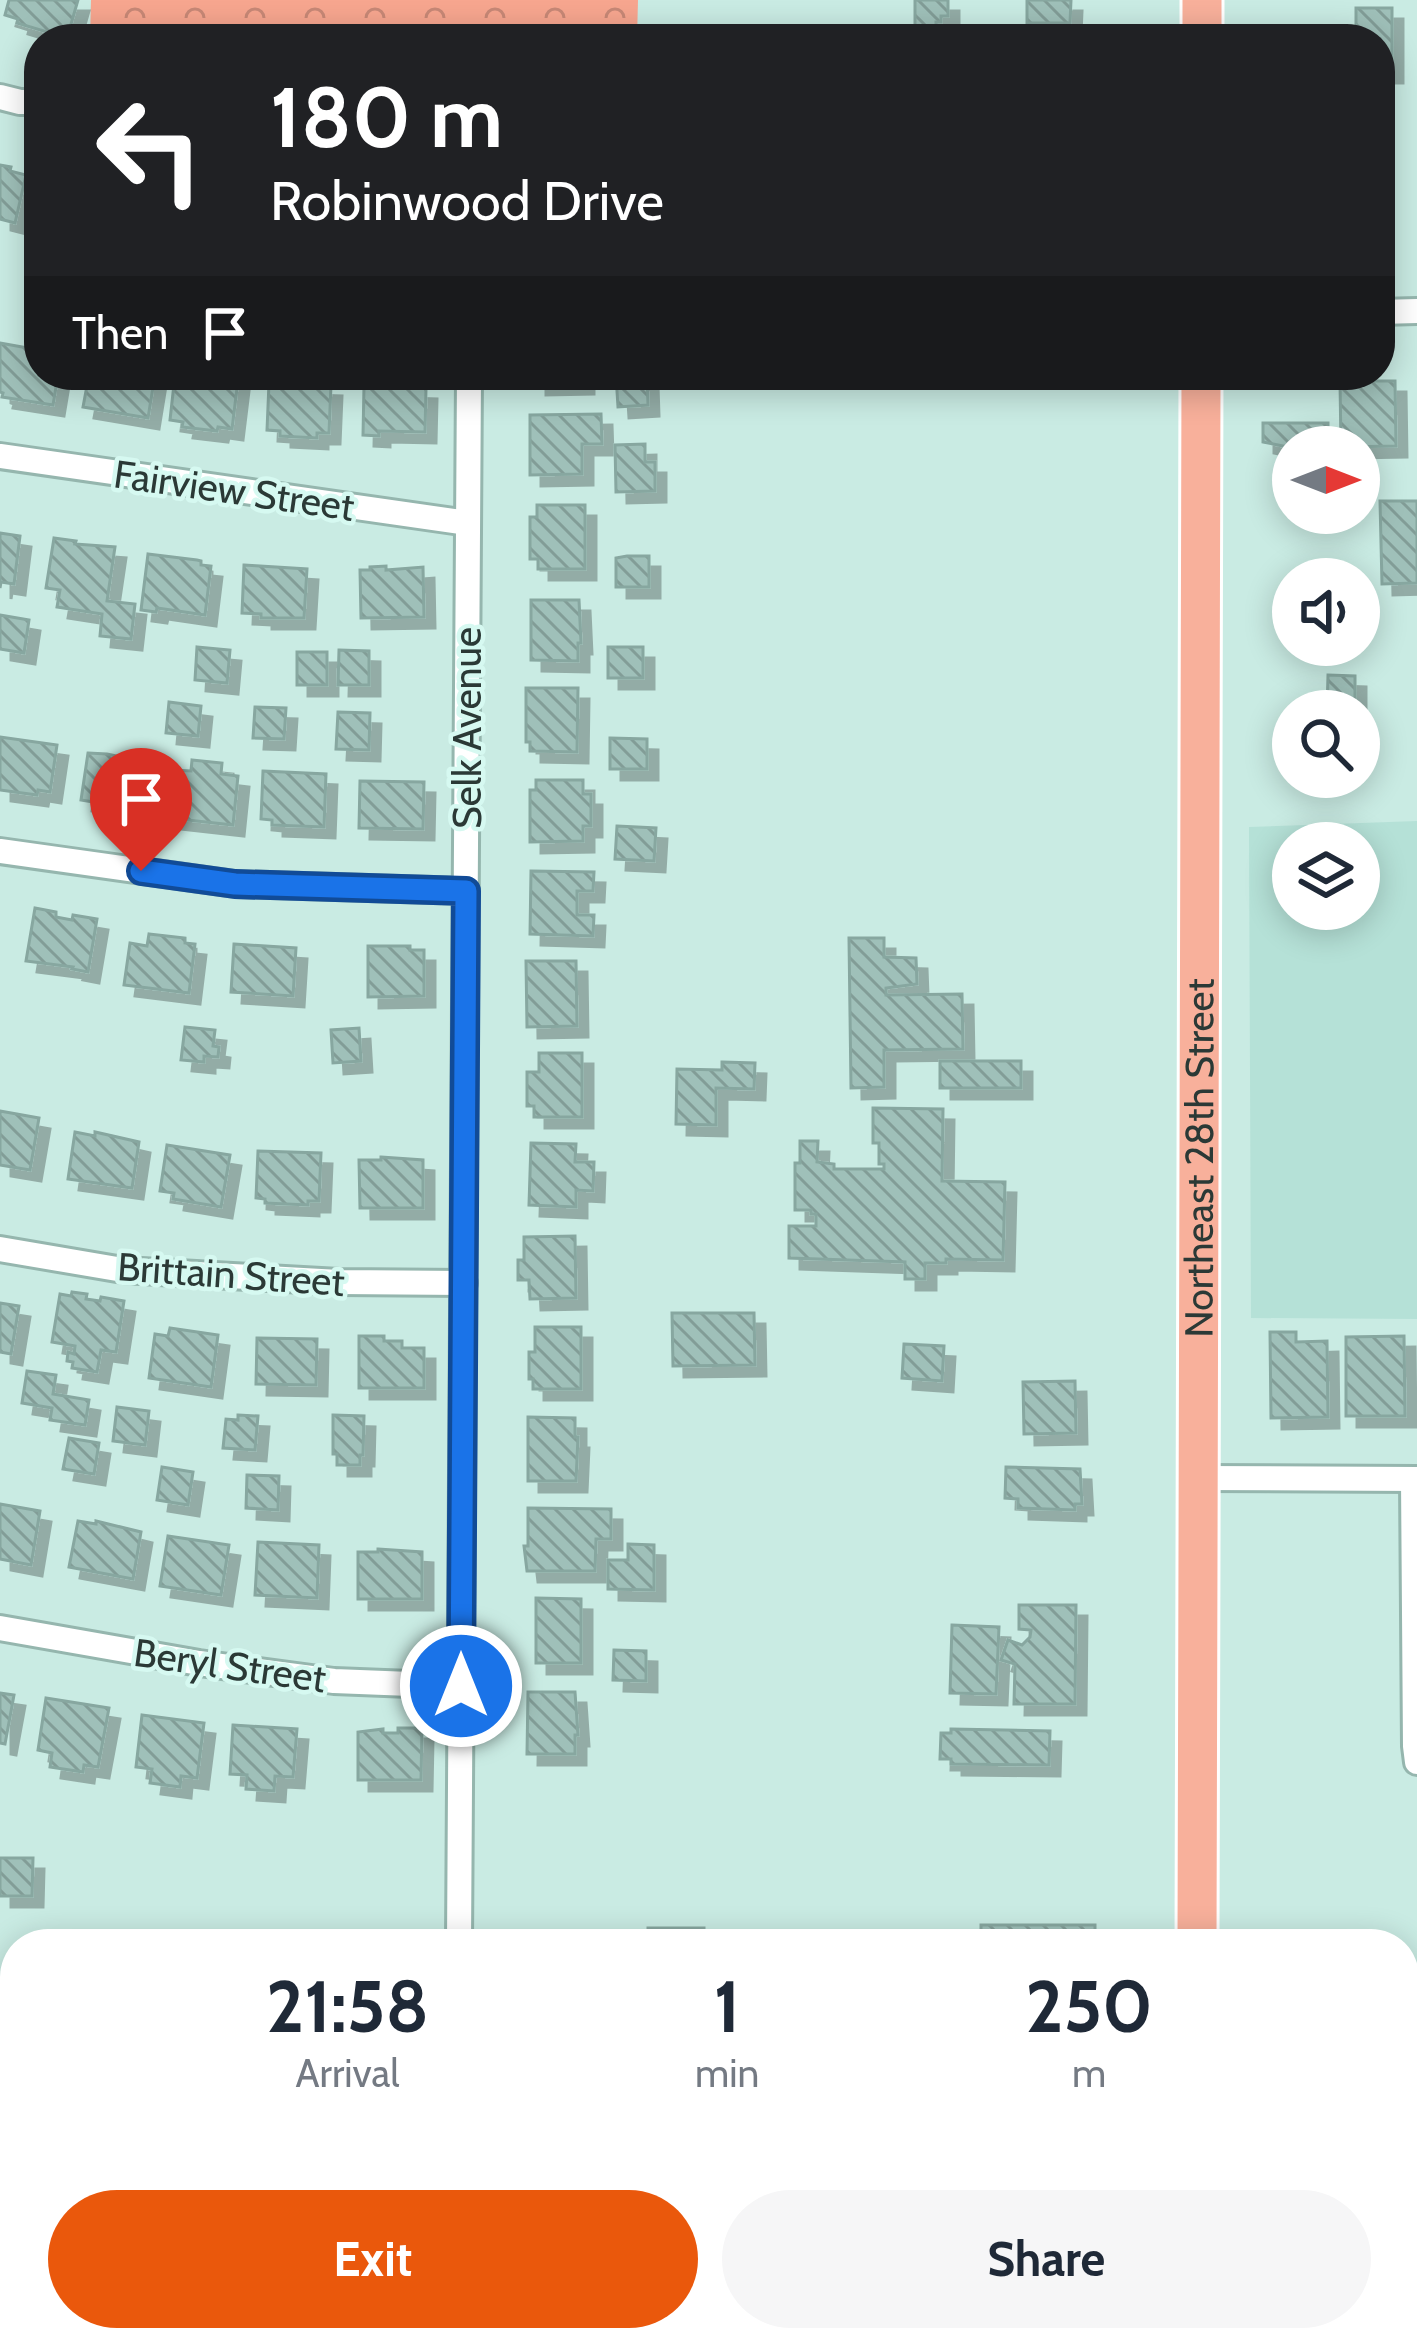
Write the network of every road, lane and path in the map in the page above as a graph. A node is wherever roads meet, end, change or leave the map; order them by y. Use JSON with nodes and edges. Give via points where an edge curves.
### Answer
{"nodes":[{"id":1,"x":469,"y":390,"type":"edge"},
{"id":2,"x":1201,"y":390,"type":"edge"},
{"id":3,"x":0,"y":456,"type":"edge"},
{"id":4,"x":468,"y":523,"type":"junction"},
{"id":5,"x":0,"y":851,"type":"edge"},
{"id":6,"x":466,"y":891,"type":"junction"},
{"id":7,"x":0,"y":1249,"type":"edge"},
{"id":8,"x":464,"y":1283,"type":"junction"},
{"id":9,"x":1198,"y":1478,"type":"junction"},
{"id":10,"x":1415,"y":1478,"type":"edge"},
{"id":11,"x":0,"y":1628,"type":"edge"},
{"id":12,"x":461,"y":1686,"type":"junction"},
{"id":13,"x":1417,"y":1762,"type":"edge"},
{"id":14,"x":459,"y":1929,"type":"edge"},
{"id":15,"x":1197,"y":1929,"type":"edge"}],
"edges":[{"from":1,"to":4,"type":"street","name":"Selk Avenue"},
{"from":2,"to":9,"type":"main road","name":"Northeast 28th Street"},
{"from":3,"to":4,"type":"street","name":"Fairview Street"},
{"from":4,"to":6,"type":"street","name":"Selk Avenue"},
{"from":5,"to":6,"type":"street","via":[[235,884]]},
{"from":6,"to":8,"type":"street","name":"Selk Avenue"},
{"from":7,"to":8,"type":"street","name":"Brittain Street","via":[[123,1270]]},
{"from":8,"to":12,"type":"street","name":"Selk Avenue"},
{"from":9,"to":10,"type":"street"},
{"from":9,"to":15,"type":"main road","name":"Northeast 28th Street"},
{"from":10,"to":13,"type":"street"},
{"from":11,"to":12,"type":"street","name":"Beryl Street","via":[[334,1681]]},
{"from":12,"to":14,"type":"street","name":"Selk Avenue"}]}
